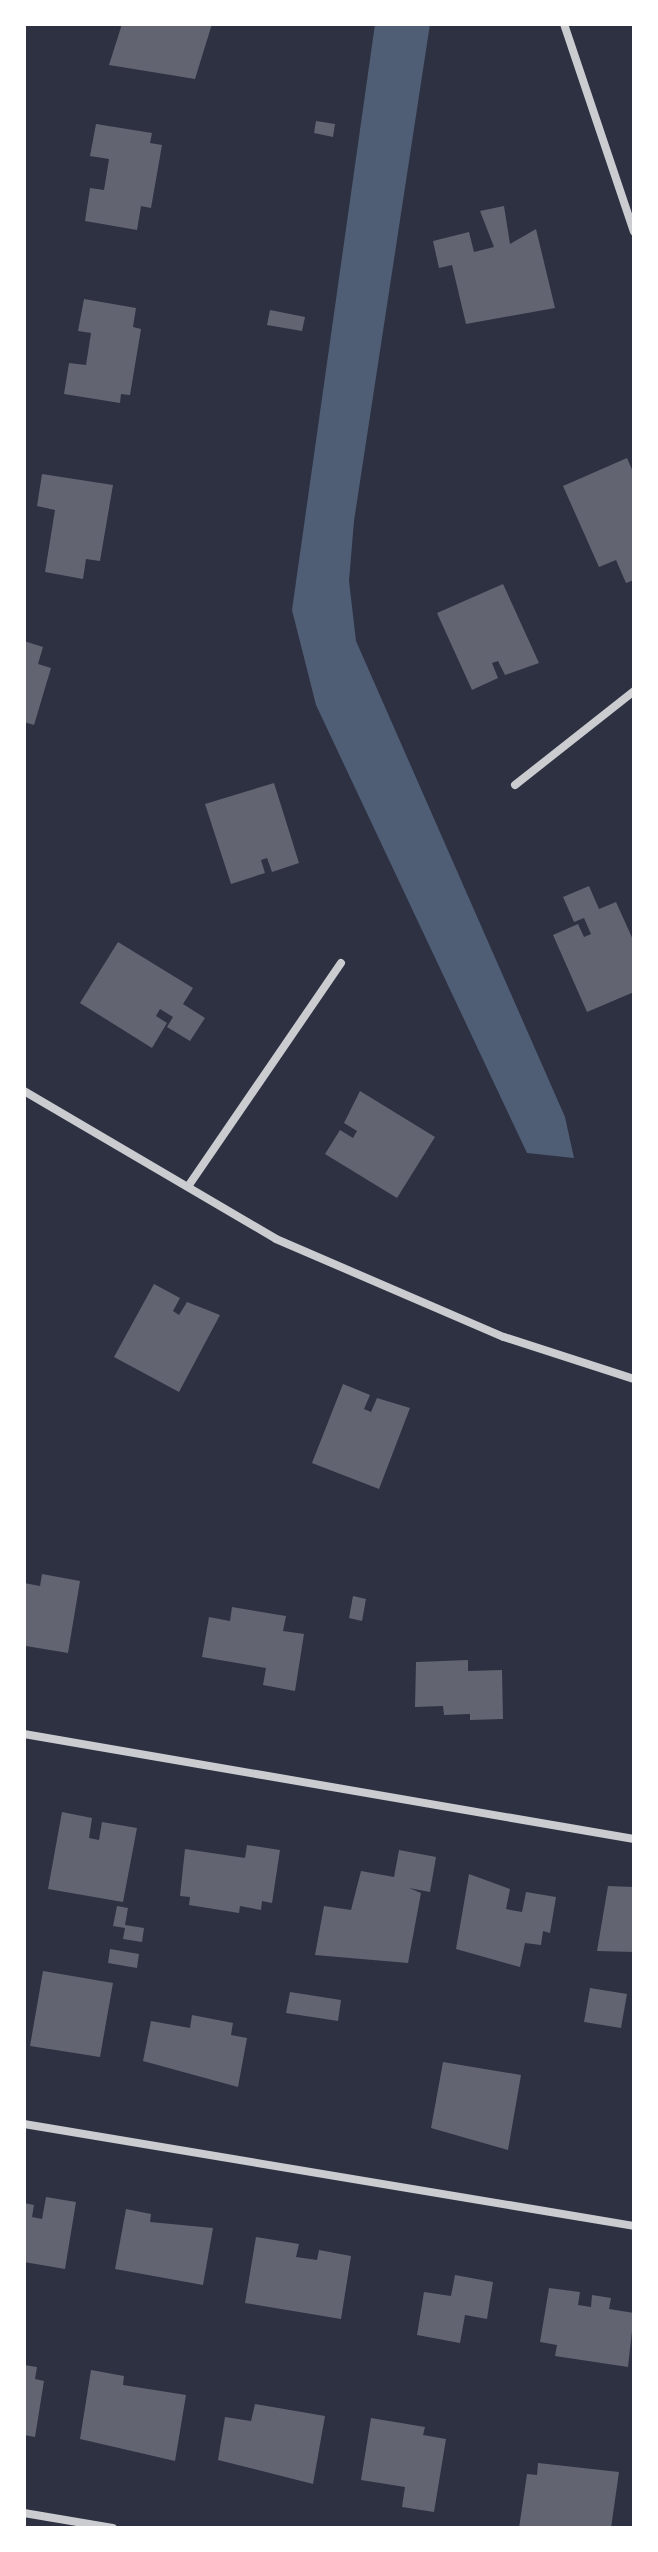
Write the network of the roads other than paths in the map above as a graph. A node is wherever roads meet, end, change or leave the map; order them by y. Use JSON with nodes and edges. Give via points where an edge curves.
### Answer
{"nodes":[{"id":1,"x":564,"y":24,"type":"edge"},
{"id":2,"x":634,"y":232,"type":"edge"},
{"id":3,"x":634,"y":691,"type":"edge"},
{"id":4,"x":515,"y":785,"type":"dead end"},
{"id":5,"x":341,"y":963,"type":"dead end"},
{"id":6,"x":24,"y":1091,"type":"edge"},
{"id":7,"x":189,"y":1185,"type":"junction"},
{"id":8,"x":634,"y":1379,"type":"edge"},
{"id":9,"x":24,"y":1734,"type":"edge"},
{"id":10,"x":634,"y":1839,"type":"edge"},
{"id":11,"x":24,"y":2124,"type":"edge"},
{"id":12,"x":634,"y":2226,"type":"edge"},
{"id":13,"x":24,"y":2513,"type":"edge"},
{"id":14,"x":113,"y":2528,"type":"edge"}],
"edges":[{"from":1,"to":2,"type":"street"},
{"from":3,"to":4,"type":"street"},
{"from":5,"to":7,"type":"street"},
{"from":6,"to":7,"type":"street"},
{"from":7,"to":8,"type":"street","via":[[276,1239],[485,1329]]},
{"from":9,"to":10,"type":"street"},
{"from":11,"to":12,"type":"street"},
{"from":13,"to":14,"type":"street"}]}
